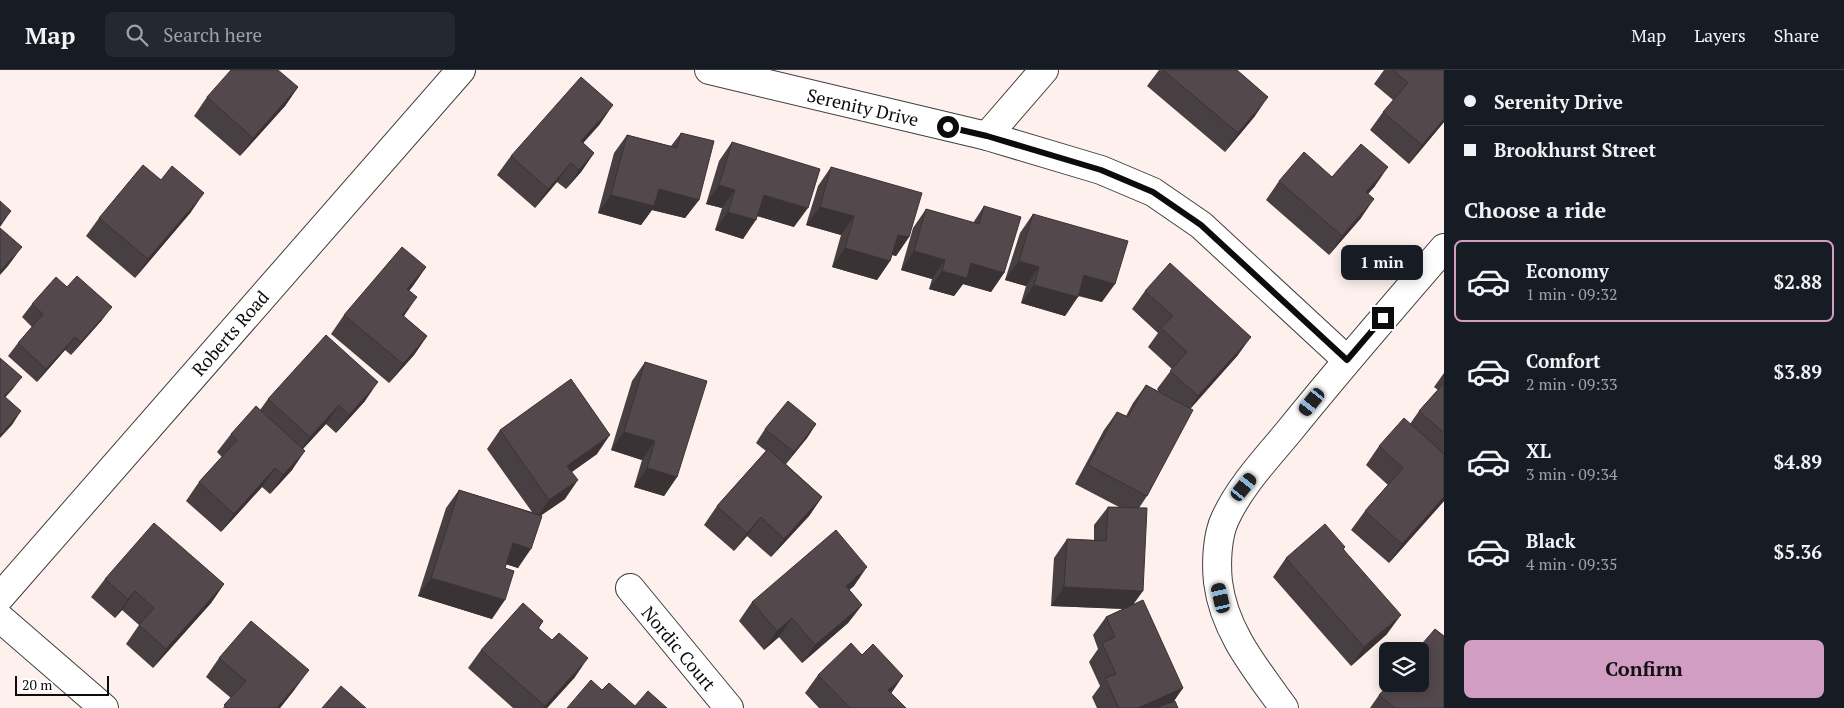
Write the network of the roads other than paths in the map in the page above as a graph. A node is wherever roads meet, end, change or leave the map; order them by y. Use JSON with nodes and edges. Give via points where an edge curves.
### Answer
{"nodes":[{"id":1,"x":461,"y":70,"type":"edge"},
{"id":2,"x":709,"y":70,"type":"edge"},
{"id":3,"x":1044,"y":70,"type":"edge"},
{"id":4,"x":987,"y":136,"type":"junction"},
{"id":5,"x":1444,"y":248,"type":"edge"},
{"id":6,"x":1347,"y":360,"type":"junction"},
{"id":7,"x":630,"y":588,"type":"dead end"},
{"id":8,"x":0,"y":597,"type":"edge"},
{"id":9,"x":0,"y":618,"type":"edge"},
{"id":10,"x":104,"y":708,"type":"edge"},
{"id":11,"x":729,"y":708,"type":"edge"},
{"id":12,"x":1284,"y":708,"type":"edge"}],
"edges":[{"from":1,"to":8,"type":"street","name":"Roberts Road"},
{"from":2,"to":4,"type":"street","name":"Serenity Drive"},
{"from":3,"to":4,"type":"street"},
{"from":4,"to":6,"type":"street","name":"Serenity Drive","via":[[1101,170],[1153,192],[1201,225]]},
{"from":5,"to":6,"type":"street"},
{"from":6,"to":12,"type":"street","via":[[1244,487],[1224,520],[1218,551],[1218,581],[1225,614],[1242,648]]},
{"from":7,"to":11,"type":"street","name":"Nordic Court"},
{"from":9,"to":10,"type":"street"}]}
